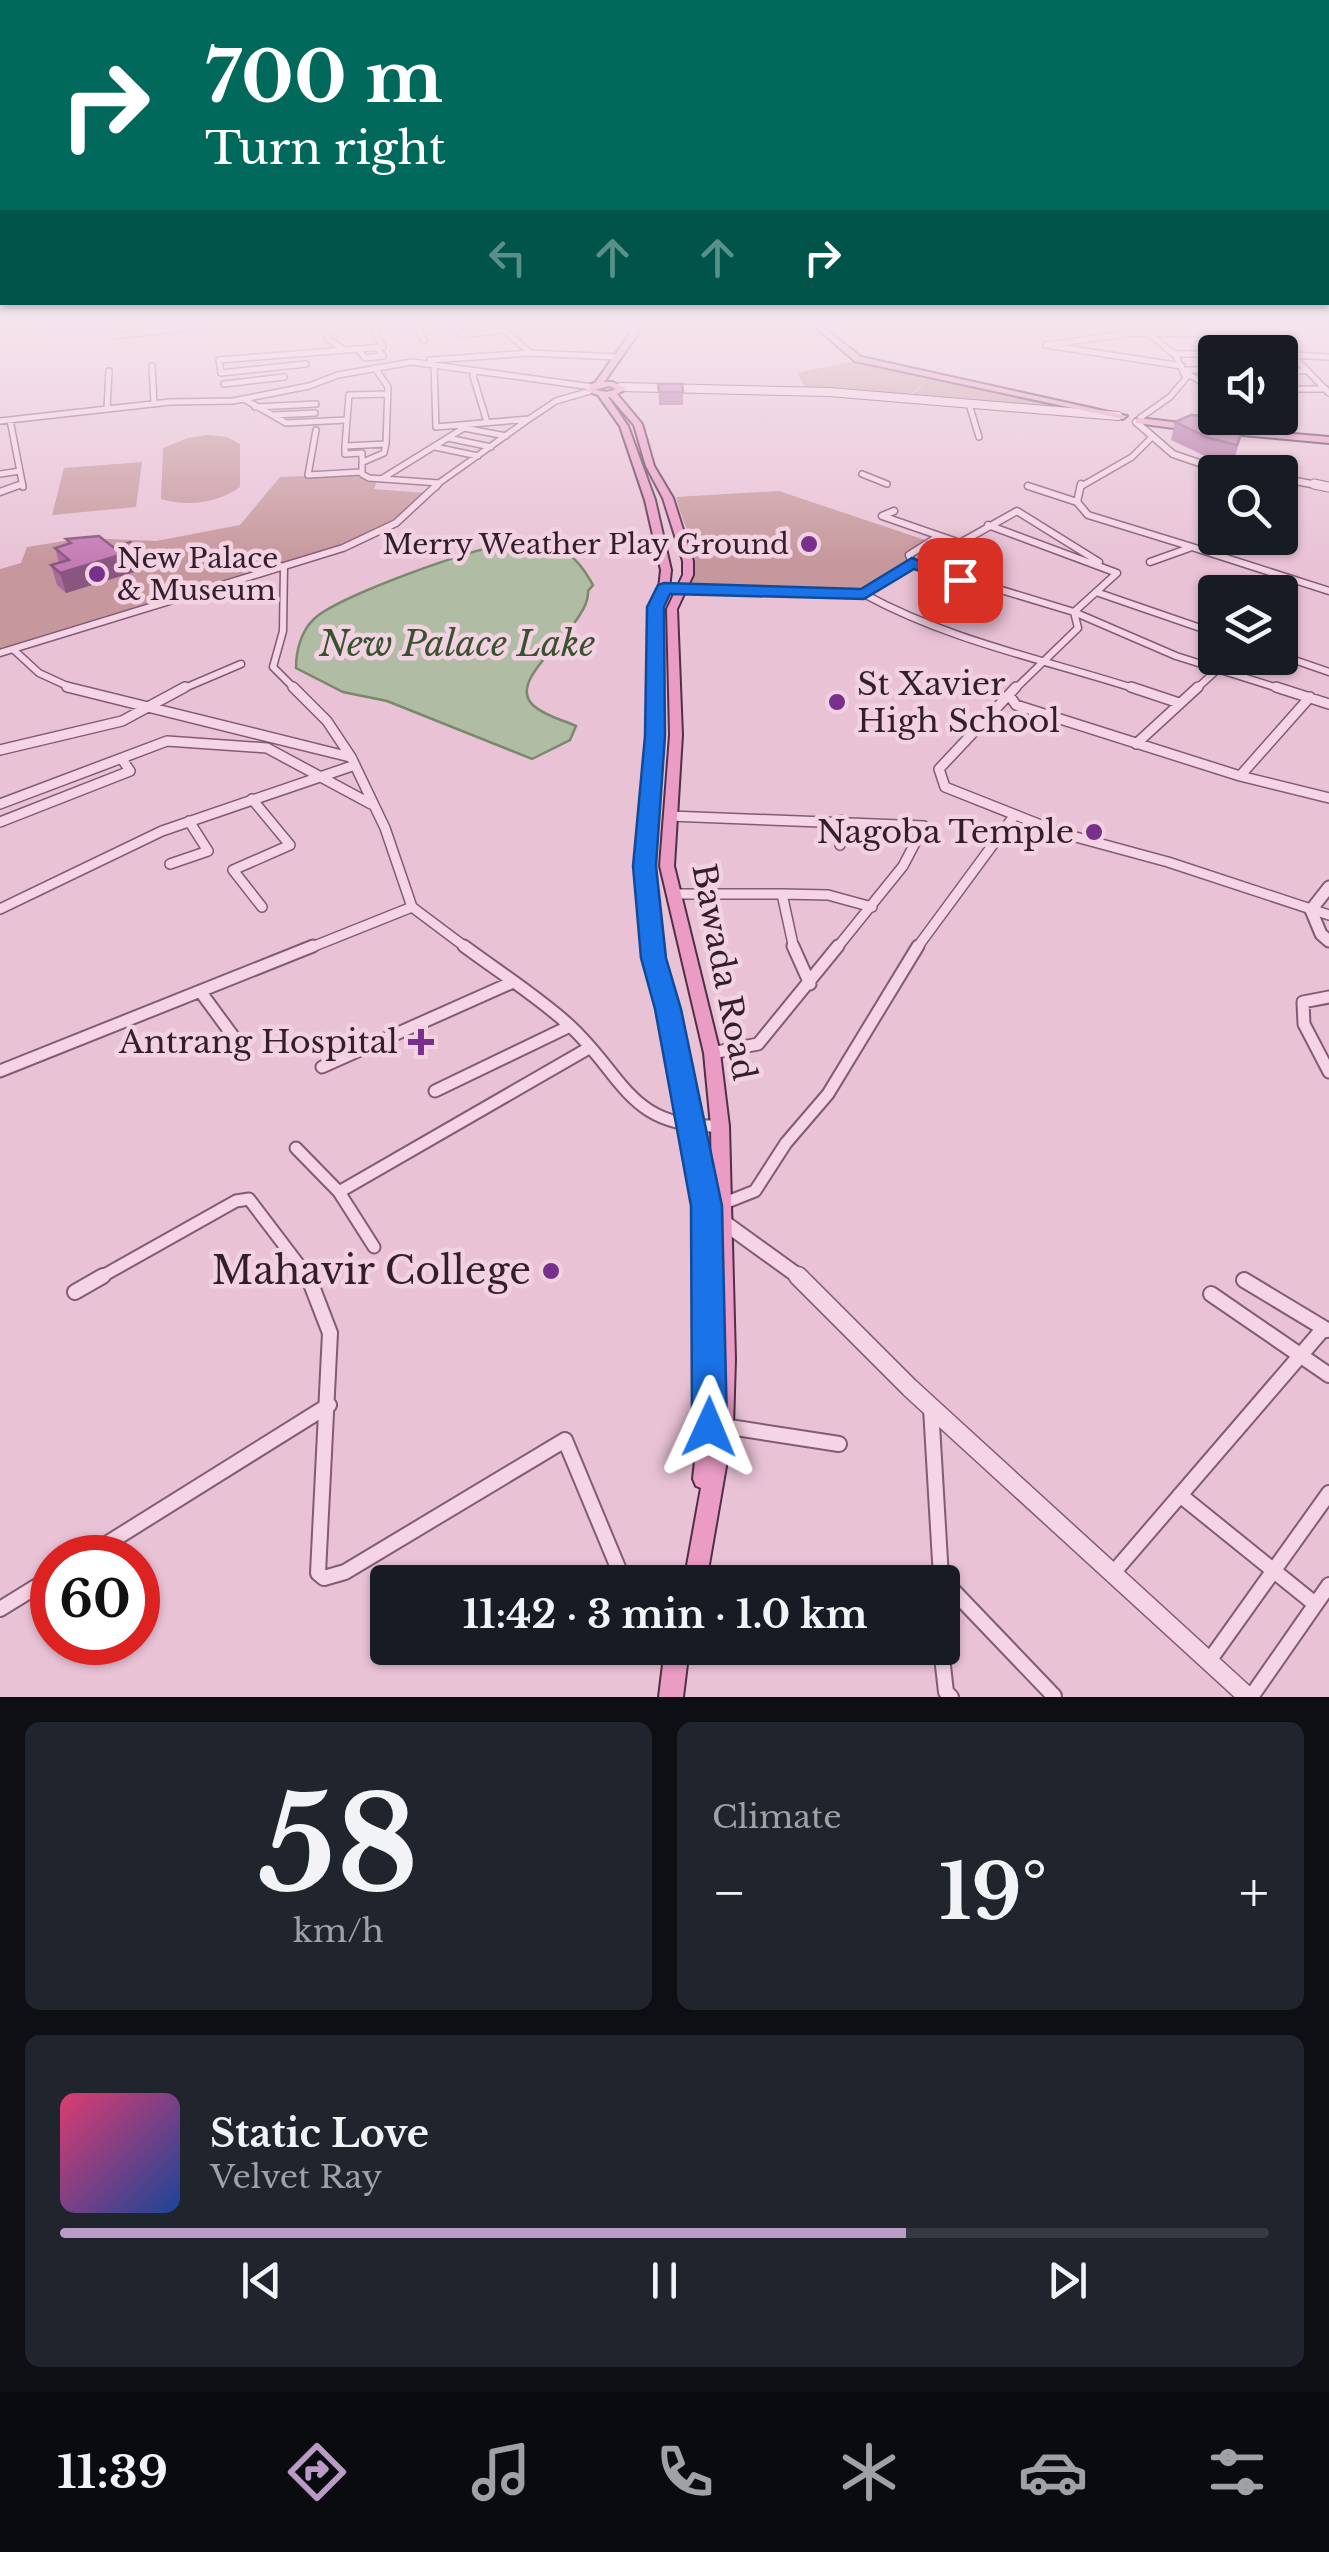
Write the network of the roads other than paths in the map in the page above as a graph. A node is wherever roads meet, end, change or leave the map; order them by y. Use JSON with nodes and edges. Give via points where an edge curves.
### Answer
{"nodes":[{"id":1,"x":107,"y":405,"type":"edge"},
{"id":2,"x":143,"y":405,"type":"edge"},
{"id":3,"x":253,"y":405,"type":"edge"},
{"id":4,"x":292,"y":405,"type":"edge"},
{"id":5,"x":316,"y":405,"type":"edge"},
{"id":6,"x":348,"y":405,"type":"edge"},
{"id":7,"x":388,"y":405,"type":"edge"},
{"id":8,"x":435,"y":405,"type":"edge"},
{"id":9,"x":482,"y":405,"type":"edge"},
{"id":10,"x":550,"y":405,"type":"edge"},
{"id":11,"x":614,"y":405,"type":"edge"},
{"id":12,"x":621,"y":405,"type":"edge"},
{"id":13,"x":969,"y":405,"type":"edge"},
{"id":14,"x":971,"y":405,"type":"edge"},
{"id":15,"x":1071,"y":405,"type":"edge"},
{"id":16,"x":1159,"y":405,"type":"edge"},
{"id":17,"x":255,"y":407,"type":"junction"},
{"id":18,"x":107,"y":409,"type":"junction"},
{"id":19,"x":315,"y":413,"type":"junction"},
{"id":20,"x":268,"y":416,"type":"junction"},
{"id":21,"x":1123,"y":417,"type":"junction"},
{"id":22,"x":529,"y":419,"type":"junction"},
{"id":23,"x":10,"y":420,"type":"junction"},
{"id":24,"x":347,"y":420,"type":"junction"},
{"id":25,"x":1139,"y":420,"type":"junction"},
{"id":26,"x":0,"y":421,"type":"edge"},
{"id":27,"x":314,"y":422,"type":"junction"},
{"id":28,"x":487,"y":422,"type":"junction"},
{"id":29,"x":466,"y":426,"type":"junction"},
{"id":30,"x":1196,"y":426,"type":"edge"},
{"id":31,"x":316,"y":430,"type":"dead end"},
{"id":32,"x":1286,"y":435,"type":"edge"},
{"id":33,"x":1290,"y":435,"type":"edge"},
{"id":34,"x":506,"y":436,"type":"junction"},
{"id":35,"x":978,"y":437,"type":"dead end"},
{"id":36,"x":448,"y":438,"type":"junction"},
{"id":37,"x":1152,"y":438,"type":"junction"},
{"id":38,"x":1329,"y":439,"type":"edge"},
{"id":39,"x":386,"y":444,"type":"junction"},
{"id":40,"x":345,"y":446,"type":"junction"},
{"id":41,"x":435,"y":446,"type":"junction"},
{"id":42,"x":491,"y":447,"type":"junction"},
{"id":43,"x":478,"y":456,"type":"junction"},
{"id":44,"x":363,"y":462,"type":"junction"},
{"id":45,"x":1198,"y":462,"type":"edge"},
{"id":46,"x":20,"y":471,"type":"junction"},
{"id":47,"x":361,"y":472,"type":"junction"},
{"id":48,"x":0,"y":474,"type":"edge"},
{"id":49,"x":862,"y":474,"type":"dead end"},
{"id":50,"x":380,"y":480,"type":"junction"},
{"id":51,"x":1298,"y":481,"type":"edge"},
{"id":52,"x":439,"y":483,"type":"junction"},
{"id":53,"x":887,"y":484,"type":"dead end"},
{"id":54,"x":1028,"y":486,"type":"dead end"},
{"id":55,"x":1329,"y":487,"type":"edge"},
{"id":56,"x":0,"y":492,"type":"edge"},
{"id":57,"x":1077,"y":502,"type":"junction"},
{"id":58,"x":894,"y":511,"type":"dead end"},
{"id":59,"x":988,"y":525,"type":"junction"},
{"id":60,"x":940,"y":536,"type":"junction"},
{"id":61,"x":1192,"y":548,"type":"junction"},
{"id":62,"x":1150,"y":562,"type":"dead end"},
{"id":63,"x":912,"y":563,"type":"junction"},
{"id":64,"x":284,"y":566,"type":"junction"},
{"id":65,"x":1117,"y":573,"type":"junction"},
{"id":66,"x":664,"y":588,"type":"junction"},
{"id":67,"x":680,"y":590,"type":"junction"},
{"id":68,"x":1329,"y":591,"type":"edge"},
{"id":69,"x":1096,"y":592,"type":"junction"},
{"id":70,"x":864,"y":594,"type":"junction"},
{"id":71,"x":1074,"y":612,"type":"junction"},
{"id":72,"x":1198,"y":627,"type":"edge"},
{"id":73,"x":14,"y":650,"type":"junction"},
{"id":74,"x":0,"y":653,"type":"edge"},
{"id":75,"x":1044,"y":659,"type":"junction"},
{"id":76,"x":1298,"y":661,"type":"edge"},
{"id":77,"x":1198,"y":662,"type":"edge"},
{"id":78,"x":241,"y":664,"type":"dead end"},
{"id":79,"x":1329,"y":672,"type":"edge"},
{"id":80,"x":1211,"y":675,"type":"edge"},
{"id":81,"x":1238,"y":675,"type":"edge"},
{"id":82,"x":1008,"y":695,"type":"junction"},
{"id":83,"x":1310,"y":697,"type":"junction"},
{"id":84,"x":1180,"y":704,"type":"junction"},
{"id":85,"x":1329,"y":704,"type":"edge"},
{"id":86,"x":149,"y":706,"type":"junction"},
{"id":87,"x":1136,"y":744,"type":"junction"},
{"id":88,"x":0,"y":750,"type":"edge"},
{"id":89,"x":122,"y":758,"type":"junction"},
{"id":90,"x":353,"y":761,"type":"junction"},
{"id":91,"x":323,"y":776,"type":"junction"},
{"id":92,"x":1240,"y":776,"type":"junction"},
{"id":93,"x":1329,"y":798,"type":"edge"},
{"id":94,"x":252,"y":799,"type":"junction"},
{"id":95,"x":0,"y":804,"type":"edge"},
{"id":96,"x":372,"y":804,"type":"junction"},
{"id":97,"x":670,"y":816,"type":"junction"},
{"id":98,"x":1014,"y":816,"type":"junction"},
{"id":99,"x":841,"y":820,"type":"junction"},
{"id":100,"x":189,"y":821,"type":"junction"},
{"id":101,"x":0,"y":822,"type":"edge"},
{"id":102,"x":840,"y":845,"type":"dead end"},
{"id":103,"x":170,"y":864,"type":"dead end"},
{"id":104,"x":1329,"y":887,"type":"edge"},
{"id":105,"x":672,"y":894,"type":"junction"},
{"id":106,"x":782,"y":894,"type":"junction"},
{"id":107,"x":262,"y":907,"type":"dead end"},
{"id":108,"x":412,"y":907,"type":"junction"},
{"id":109,"x":872,"y":907,"type":"junction"},
{"id":110,"x":0,"y":909,"type":"edge"},
{"id":111,"x":1311,"y":910,"type":"junction"},
{"id":112,"x":1329,"y":915,"type":"edge"},
{"id":113,"x":1329,"y":941,"type":"edge"},
{"id":114,"x":513,"y":982,"type":"junction"},
{"id":115,"x":810,"y":984,"type":"junction"},
{"id":116,"x":200,"y":991,"type":"junction"},
{"id":117,"x":1329,"y":996,"type":"edge"},
{"id":118,"x":570,"y":1026,"type":"junction"},
{"id":119,"x":588,"y":1048,"type":"junction"},
{"id":120,"x":244,"y":1051,"type":"dead end"},
{"id":121,"x":712,"y":1053,"type":"junction"},
{"id":122,"x":322,"y":1067,"type":"dead end"},
{"id":123,"x":0,"y":1071,"type":"edge"},
{"id":124,"x":1329,"y":1072,"type":"edge"},
{"id":125,"x":435,"y":1091,"type":"dead end"},
{"id":126,"x":691,"y":1125,"type":"junction"},
{"id":127,"x":720,"y":1126,"type":"junction"},
{"id":128,"x":296,"y":1148,"type":"dead end"},
{"id":129,"x":339,"y":1192,"type":"junction"},
{"id":130,"x":715,"y":1212,"type":"junction"},
{"id":131,"x":374,"y":1248,"type":"dead end"},
{"id":132,"x":1244,"y":1280,"type":"dead end"},
{"id":133,"x":75,"y":1292,"type":"dead end"},
{"id":134,"x":1210,"y":1294,"type":"dead end"},
{"id":135,"x":1326,"y":1330,"type":"edge"},
{"id":136,"x":1300,"y":1355,"type":"junction"},
{"id":137,"x":1329,"y":1374,"type":"edge"},
{"id":138,"x":329,"y":1406,"type":"junction"},
{"id":139,"x":931,"y":1407,"type":"junction"},
{"id":140,"x":723,"y":1426,"type":"junction"},
{"id":141,"x":839,"y":1444,"type":"dead end"},
{"id":142,"x":1329,"y":1493,"type":"edge"},
{"id":143,"x":1180,"y":1496,"type":"junction"},
{"id":144,"x":121,"y":1535,"type":"edge"},
{"id":145,"x":617,"y":1565,"type":"edge"},
{"id":146,"x":690,"y":1565,"type":"edge"},
{"id":147,"x":698,"y":1565,"type":"edge"},
{"id":148,"x":941,"y":1565,"type":"edge"},
{"id":149,"x":1273,"y":1571,"type":"junction"},
{"id":150,"x":1114,"y":1572,"type":"junction"},
{"id":151,"x":1329,"y":1585,"type":"edge"},
{"id":152,"x":30,"y":1591,"type":"edge"},
{"id":153,"x":1315,"y":1604,"type":"junction"},
{"id":154,"x":960,"y":1605,"type":"edge"},
{"id":155,"x":0,"y":1609,"type":"edge"},
{"id":156,"x":1208,"y":1661,"type":"junction"},
{"id":157,"x":675,"y":1665,"type":"edge"},
{"id":158,"x":684,"y":1665,"type":"edge"},
{"id":159,"x":944,"y":1665,"type":"edge"},
{"id":160,"x":1054,"y":1696,"type":"edge"},
{"id":161,"x":671,"y":1697,"type":"edge"},
{"id":162,"x":680,"y":1697,"type":"edge"},
{"id":163,"x":951,"y":1697,"type":"edge"},
{"id":164,"x":1250,"y":1697,"type":"edge"}],
"edges":[{"from":1,"to":18,"type":"street"},
{"from":2,"to":18,"type":"street"},
{"from":3,"to":17,"type":"street"},
{"from":4,"to":17,"type":"street"},
{"from":5,"to":19,"type":"street"},
{"from":6,"to":24,"type":"street"},
{"from":7,"to":39,"type":"street"},
{"from":8,"to":29,"type":"street","via":[[436,427]]},
{"from":9,"to":28,"type":"street"},
{"from":10,"to":22,"type":"street"},
{"from":11,"to":66,"type":"main road","via":[[650,500],[666,563]]},
{"from":12,"to":67,"type":"main road","name":"Bawada Road","via":[[638,424],[668,498],[688,561]]},
{"from":13,"to":35,"type":"street"},
{"from":14,"to":21,"type":"main road"},
{"from":15,"to":21,"type":"main road"},
{"from":16,"to":25,"type":"street"},
{"from":17,"to":20,"type":"street"},
{"from":18,"to":23,"type":"street"},
{"from":19,"to":20,"type":"street"},
{"from":19,"to":27,"type":"street"},
{"from":20,"to":27,"type":"street"},
{"from":21,"to":25,"type":"main road"},
{"from":22,"to":28,"type":"street"},
{"from":22,"to":34,"type":"street"},
{"from":23,"to":26,"type":"street"},
{"from":23,"to":46,"type":"street"},
{"from":24,"to":27,"type":"street"},
{"from":24,"to":40,"type":"street"},
{"from":25,"to":30,"type":"main road"},
{"from":25,"to":37,"type":"street"},
{"from":28,"to":29,"type":"street"},
{"from":29,"to":34,"type":"street"},
{"from":29,"to":36,"type":"street"},
{"from":31,"to":47,"type":"street","via":[[308,475]]},
{"from":32,"to":38,"type":"main road"},
{"from":33,"to":38,"type":"main road"},
{"from":34,"to":42,"type":"street"},
{"from":36,"to":41,"type":"street"},
{"from":36,"to":42,"type":"street"},
{"from":37,"to":45,"type":"street","via":[[1162,449]]},
{"from":37,"to":57,"type":"street","via":[[1080,485]]},
{"from":39,"to":40,"type":"street"},
{"from":39,"to":44,"type":"street","via":[[384,453]]},
{"from":40,"to":44,"type":"street","via":[[345,454],[362,454]]},
{"from":41,"to":43,"type":"street"},
{"from":41,"to":50,"type":"street"},
{"from":42,"to":43,"type":"street"},
{"from":43,"to":52,"type":"street"},
{"from":44,"to":47,"type":"street"},
{"from":46,"to":48,"type":"street"},
{"from":46,"to":56,"type":"street","via":[[22,487]]},
{"from":47,"to":50,"type":"street"},
{"from":49,"to":53,"type":"street"},
{"from":50,"to":52,"type":"street"},
{"from":51,"to":55,"type":"street"},
{"from":52,"to":64,"type":"street","via":[[392,528]]},
{"from":54,"to":57,"type":"street"},
{"from":57,"to":61,"type":"street","via":[[1088,514]]},
{"from":58,"to":60,"type":"street","via":[[882,516]]},
{"from":59,"to":60,"type":"street","via":[[960,543]]},
{"from":59,"to":65,"type":"street"},
{"from":59,"to":65,"type":"street","via":[[1018,511]]},
{"from":60,"to":63,"type":"street","via":[[908,555]]},
{"from":61,"to":62,"type":"street"},
{"from":61,"to":68,"type":"street"},
{"from":63,"to":70,"type":"street"},
{"from":63,"to":71,"type":"street"},
{"from":64,"to":73,"type":"street"},
{"from":64,"to":90,"type":"street","via":[[273,668],[327,720]]},
{"from":65,"to":69,"type":"street"},
{"from":66,"to":67,"type":"street"},
{"from":66,"to":126,"type":"main road","via":[[654,611],[655,736],[644,866],[654,958]]},
{"from":67,"to":70,"type":"street"},
{"from":67,"to":97,"type":"main road","name":"Bawada Road","via":[[672,609],[676,725]]},
{"from":69,"to":71,"type":"street"},
{"from":69,"to":72,"type":"street"},
{"from":70,"to":75,"type":"street","via":[[1002,651]]},
{"from":71,"to":75,"type":"street","via":[[1078,628]]},
{"from":71,"to":77,"type":"street"},
{"from":73,"to":74,"type":"street"},
{"from":73,"to":86,"type":"street","via":[[39,674],[68,688]]},
{"from":75,"to":82,"type":"street"},
{"from":75,"to":84,"type":"street"},
{"from":76,"to":79,"type":"street"},
{"from":78,"to":86,"type":"street"},
{"from":80,"to":84,"type":"street"},
{"from":81,"to":83,"type":"street"},
{"from":82,"to":87,"type":"street","via":[[1016,706]]},
{"from":82,"to":98,"type":"street","via":[[939,769],[945,787]]},
{"from":83,"to":85,"type":"street"},
{"from":83,"to":92,"type":"street"},
{"from":84,"to":87,"type":"street"},
{"from":86,"to":88,"type":"street","via":[[122,720]]},
{"from":86,"to":90,"type":"street"},
{"from":87,"to":92,"type":"street"},
{"from":89,"to":91,"type":"street","via":[[192,740],[268,748]]},
{"from":89,"to":95,"type":"street"},
{"from":89,"to":101,"type":"street","via":[[130,771]]},
{"from":90,"to":91,"type":"street"},
{"from":90,"to":96,"type":"street"},
{"from":91,"to":94,"type":"street"},
{"from":91,"to":96,"type":"street"},
{"from":92,"to":93,"type":"street"},
{"from":94,"to":100,"type":"street"},
{"from":94,"to":107,"type":"street","via":[[290,845],[233,870]]},
{"from":96,"to":108,"type":"street"},
{"from":97,"to":99,"type":"street"},
{"from":97,"to":105,"type":"main road","name":"Bawada Road"},
{"from":98,"to":111,"type":"street"},
{"from":98,"to":130,"type":"street","via":[[922,938],[828,1094],[755,1190]]},
{"from":99,"to":102,"type":"street"},
{"from":99,"to":109,"type":"street","via":[[924,826]]},
{"from":100,"to":103,"type":"street","via":[[208,851]]},
{"from":100,"to":110,"type":"street"},
{"from":104,"to":111,"type":"street"},
{"from":105,"to":106,"type":"street"},
{"from":105,"to":121,"type":"main road","name":"Bawada Road"},
{"from":106,"to":109,"type":"street","via":[[837,896]]},
{"from":106,"to":115,"type":"street","via":[[794,951]]},
{"from":108,"to":114,"type":"street"},
{"from":108,"to":116,"type":"street"},
{"from":109,"to":115,"type":"street"},
{"from":111,"to":112,"type":"street"},
{"from":111,"to":113,"type":"street"},
{"from":114,"to":118,"type":"street"},
{"from":114,"to":122,"type":"street"},
{"from":115,"to":121,"type":"street","via":[[758,1044]]},
{"from":116,"to":120,"type":"street"},
{"from":116,"to":123,"type":"street"},
{"from":117,"to":124,"type":"street","via":[[1303,1002],[1304,1024]]},
{"from":118,"to":119,"type":"street"},
{"from":118,"to":125,"type":"street"},
{"from":119,"to":126,"type":"street","via":[[627,1096],[660,1118]]},
{"from":119,"to":129,"type":"street"},
{"from":121,"to":127,"type":"main road","name":"Bawada Road"},
{"from":126,"to":127,"type":"street"},
{"from":126,"to":130,"type":"main road"},
{"from":127,"to":130,"type":"main road","name":"Bawada Road"},
{"from":128,"to":129,"type":"street"},
{"from":129,"to":131,"type":"street"},
{"from":130,"to":139,"type":"street","via":[[810,1286]]},
{"from":130,"to":140,"type":"main road","name":"Bawada Road"},
{"from":130,"to":146,"type":"main road","via":[[711,1406]]},
{"from":132,"to":135,"type":"street"},
{"from":133,"to":138,"type":"street","via":[[250,1199],[307,1272],[330,1333]]},
{"from":134,"to":136,"type":"street"},
{"from":135,"to":136,"type":"street"},
{"from":136,"to":137,"type":"street"},
{"from":136,"to":143,"type":"street"},
{"from":138,"to":144,"type":"street"},
{"from":138,"to":145,"type":"street","via":[[318,1573],[324,1578],[345,1572],[565,1440]]},
{"from":139,"to":148,"type":"street"},
{"from":139,"to":150,"type":"street"},
{"from":140,"to":141,"type":"street"},
{"from":140,"to":147,"type":"main road","name":"Bawada Road"},
{"from":142,"to":149,"type":"street"},
{"from":143,"to":149,"type":"street"},
{"from":143,"to":150,"type":"street"},
{"from":149,"to":153,"type":"street"},
{"from":149,"to":156,"type":"street"},
{"from":150,"to":156,"type":"street"},
{"from":151,"to":153,"type":"street"},
{"from":152,"to":155,"type":"street"},
{"from":153,"to":164,"type":"street"},
{"from":154,"to":160,"type":"street"},
{"from":156,"to":164,"type":"street"},
{"from":157,"to":161,"type":"main road"},
{"from":158,"to":162,"type":"main road"},
{"from":159,"to":163,"type":"street"}]}
